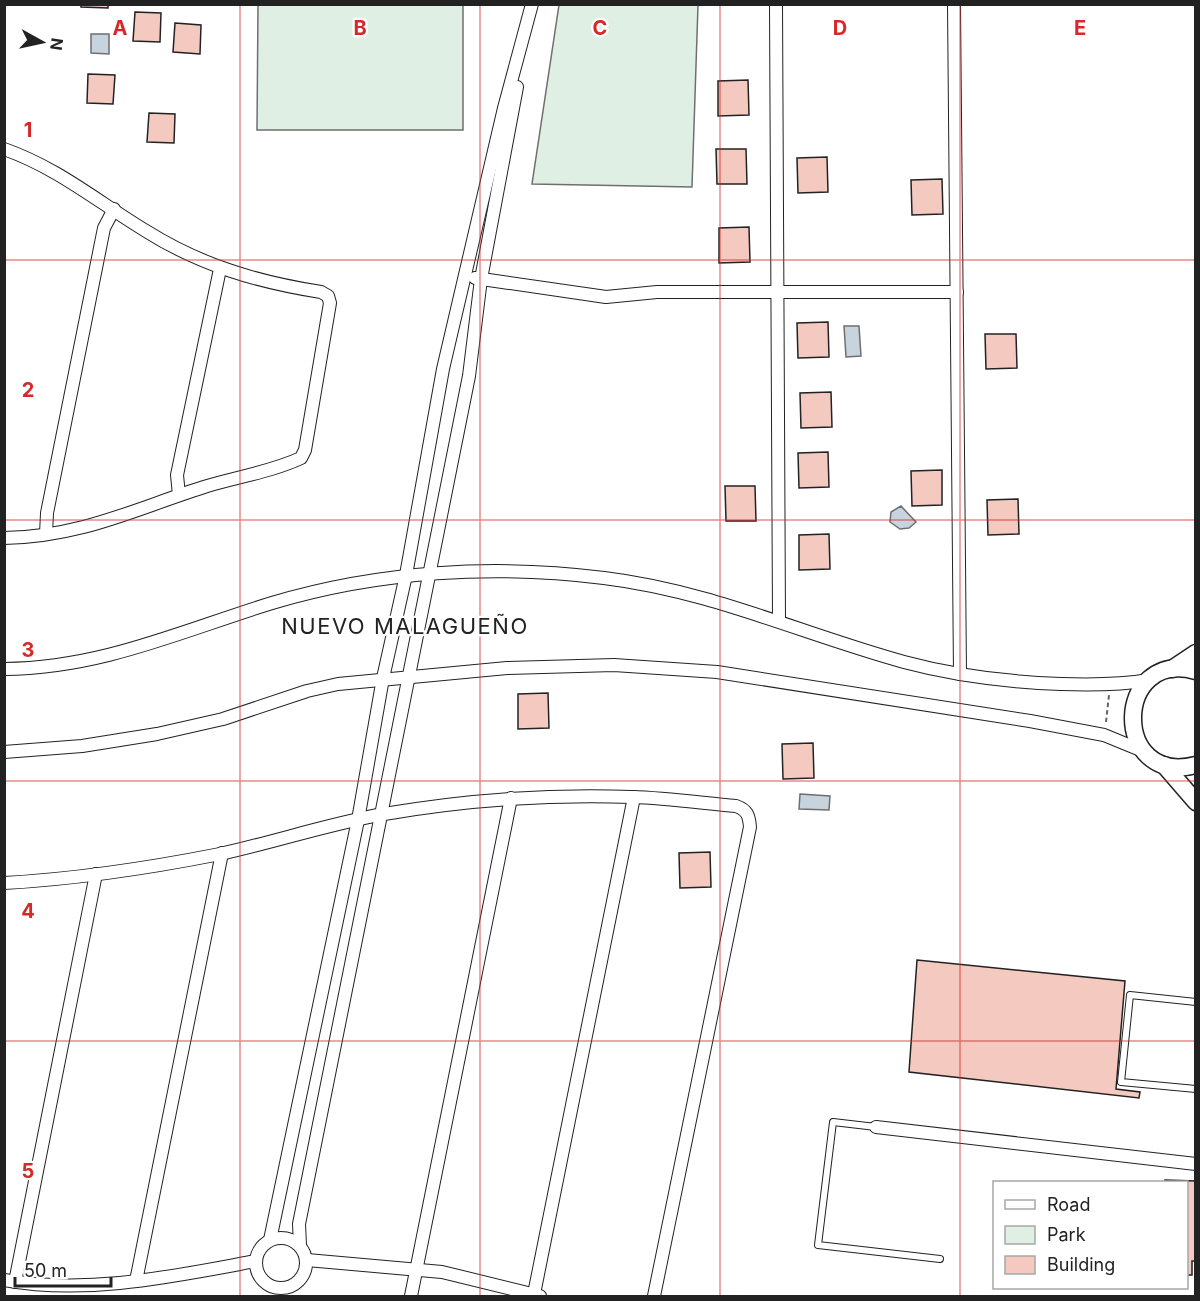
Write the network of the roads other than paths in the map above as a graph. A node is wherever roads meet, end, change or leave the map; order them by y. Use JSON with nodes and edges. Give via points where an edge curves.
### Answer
{"nodes":[{"id":1,"x":532,"y":4,"type":"edge"},
{"id":2,"x":776,"y":4,"type":"edge"},
{"id":3,"x":954,"y":4,"type":"edge"},
{"id":4,"x":525,"y":32,"type":"junction"},
{"id":5,"x":5,"y":149,"type":"edge"},
{"id":6,"x":114,"y":209,"type":"junction"},
{"id":7,"x":220,"y":269,"type":"junction"},
{"id":8,"x":465,"y":277,"type":"junction"},
{"id":9,"x":481,"y":279,"type":"junction"},
{"id":10,"x":779,"y":292,"type":"junction"},
{"id":11,"x":957,"y":292,"type":"junction"},
{"id":12,"x":179,"y":495,"type":"junction"},
{"id":13,"x":46,"y":534,"type":"junction"},
{"id":14,"x":4,"y":538,"type":"edge"},
{"id":15,"x":429,"y":573,"type":"junction"},
{"id":16,"x":406,"y":575,"type":"junction"},
{"id":17,"x":779,"y":620,"type":"junction"},
{"id":18,"x":1196,"y":653,"type":"edge"},
{"id":19,"x":4,"y":669,"type":"edge"},
{"id":20,"x":1172,"y":669,"type":"junction"},
{"id":21,"x":1196,"y":671,"type":"edge"},
{"id":22,"x":960,"y":674,"type":"junction"},
{"id":23,"x":409,"y":675,"type":"junction"},
{"id":24,"x":383,"y":678,"type":"junction"},
{"id":25,"x":1149,"y":680,"type":"junction"},
{"id":26,"x":4,"y":752,"type":"edge"},
{"id":27,"x":1144,"y":752,"type":"junction"},
{"id":28,"x":1164,"y":765,"type":"junction"},
{"id":29,"x":1196,"y":765,"type":"edge"},
{"id":30,"x":634,"y":797,"type":"junction"},
{"id":31,"x":511,"y":798,"type":"junction"},
{"id":32,"x":1196,"y":802,"type":"edge"},
{"id":33,"x":382,"y":815,"type":"junction"},
{"id":34,"x":358,"y":820,"type":"junction"},
{"id":35,"x":222,"y":853,"type":"junction"},
{"id":36,"x":96,"y":874,"type":"junction"},
{"id":37,"x":4,"y":883,"type":"edge"},
{"id":38,"x":1196,"y":1002,"type":"edge"},
{"id":39,"x":1196,"y":1089,"type":"edge"},
{"id":40,"x":876,"y":1127,"type":"joint"},
{"id":41,"x":1196,"y":1164,"type":"edge"},
{"id":42,"x":270,"y":1240,"type":"junction"},
{"id":43,"x":300,"y":1245,"type":"junction"},
{"id":44,"x":940,"y":1259,"type":"dead end"},
{"id":45,"x":307,"y":1260,"type":"junction"},
{"id":46,"x":256,"y":1261,"type":"junction"},
{"id":47,"x":416,"y":1269,"type":"junction"},
{"id":48,"x":10,"y":1281,"type":"edge"},
{"id":49,"x":136,"y":1281,"type":"junction"},
{"id":50,"x":538,"y":1295,"type":"edge"},
{"id":51,"x":411,"y":1296,"type":"edge"},
{"id":52,"x":654,"y":1296,"type":"edge"}],
"edges":[{"from":1,"to":4,"type":"street"},
{"from":2,"to":10,"type":"street"},
{"from":3,"to":11,"type":"street"},
{"from":4,"to":8,"type":"street"},
{"from":4,"to":9,"type":"street"},
{"from":5,"to":6,"type":"street","via":[[42,164]]},
{"from":6,"to":7,"type":"street","via":[[145,231]]},
{"from":6,"to":13,"type":"street","via":[[102,240]]},
{"from":7,"to":12,"type":"street","via":[[177,475]]},
{"from":7,"to":12,"type":"street","via":[[279,286],[321,292],[328,296],[330,313],[301,458]]},
{"from":8,"to":9,"type":"street"},
{"from":8,"to":16,"type":"street","via":[[436,404]]},
{"from":9,"to":10,"type":"street","via":[[592,297],[657,292]]},
{"from":9,"to":15,"type":"street","via":[[469,376]]},
{"from":10,"to":11,"type":"street"},
{"from":10,"to":17,"type":"street"},
{"from":11,"to":22,"type":"street"},
{"from":12,"to":13,"type":"street","via":[[116,519]]},
{"from":13,"to":14,"type":"street"},
{"from":15,"to":16,"type":"street"},
{"from":15,"to":17,"type":"street","via":[[548,573],[603,578],[693,593]]},
{"from":15,"to":23,"type":"street"},
{"from":16,"to":19,"type":"street","via":[[307,593],[135,650],[48,666]]},
{"from":16,"to":24,"type":"street"},
{"from":17,"to":22,"type":"street","via":[[896,659]]},
{"from":18,"to":20,"type":"main road"},
{"from":20,"to":21,"type":"main road"},
{"from":20,"to":25,"type":"main road"},
{"from":22,"to":25,"type":"street","via":[[1078,685]]},
{"from":23,"to":24,"type":"street"},
{"from":23,"to":27,"type":"street","via":[[558,666],[694,669],[1092,731]]},
{"from":23,"to":33,"type":"street"},
{"from":24,"to":26,"type":"street","via":[[307,691],[224,719],[157,734],[82,746]]},
{"from":24,"to":34,"type":"street"},
{"from":25,"to":27,"type":"main road","via":[[1138,692],[1131,715],[1135,739]]},
{"from":27,"to":28,"type":"main road"},
{"from":28,"to":29,"type":"main road"},
{"from":28,"to":32,"type":"main road"},
{"from":30,"to":31,"type":"street"},
{"from":30,"to":50,"type":"street"},
{"from":30,"to":52,"type":"street","via":[[736,806],[745,809],[750,826]]},
{"from":31,"to":33,"type":"street"},
{"from":31,"to":47,"type":"street"},
{"from":33,"to":34,"type":"street"},
{"from":33,"to":43,"type":"street","via":[[299,1224]]},
{"from":34,"to":35,"type":"street"},
{"from":34,"to":42,"type":"street"},
{"from":35,"to":36,"type":"street"},
{"from":35,"to":49,"type":"street"},
{"from":36,"to":37,"type":"street"},
{"from":36,"to":48,"type":"street"},
{"from":38,"to":39,"type":"lane","via":[[1130,995],[1121,1082]]},
{"from":40,"to":41,"type":"street"},
{"from":40,"to":44,"type":"lane","via":[[833,1122],[818,1245]]},
{"from":42,"to":43,"type":"street","via":[[286,1238]]},
{"from":42,"to":46,"type":"street","via":[[258,1252]]},
{"from":43,"to":45,"type":"street"},
{"from":45,"to":46,"type":"street","via":[[298,1282],[283,1288],[266,1284],[260,1278]]},
{"from":45,"to":47,"type":"street"},
{"from":46,"to":49,"type":"street"},
{"from":47,"to":50,"type":"street"},
{"from":47,"to":51,"type":"street"},
{"from":48,"to":49,"type":"street"}]}
